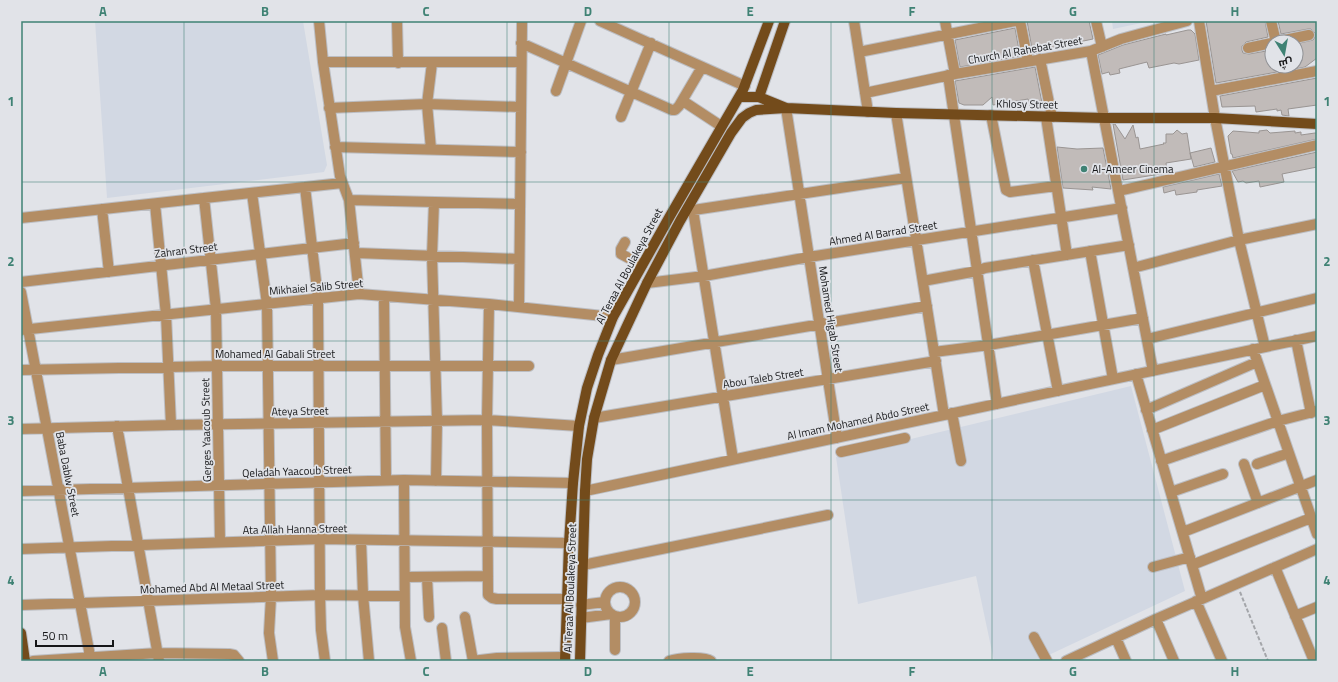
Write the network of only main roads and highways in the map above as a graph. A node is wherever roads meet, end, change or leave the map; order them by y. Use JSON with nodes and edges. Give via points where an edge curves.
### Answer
{"nodes":[{"id":1,"x":769,"y":21,"type":"edge"},
{"id":2,"x":786,"y":21,"type":"edge"},
{"id":3,"x":738,"y":97,"type":"junction"},
{"id":4,"x":758,"y":97,"type":"junction"},
{"id":5,"x":786,"y":108,"type":"junction"},
{"id":6,"x":1317,"y":124,"type":"edge"},
{"id":7,"x":670,"y":216,"type":"junction"},
{"id":8,"x":680,"y":221,"type":"junction"},
{"id":9,"x":21,"y":633,"type":"edge"},
{"id":10,"x":565,"y":659,"type":"edge"},
{"id":11,"x":25,"y":661,"type":"edge"},
{"id":12,"x":580,"y":661,"type":"edge"}],
"edges":[{"from":1,"to":3,"type":"main road","name":"Al Teraa Al Boulakeya Street","via":[[745,86]]},
{"from":2,"to":4,"type":"main road"},
{"from":3,"to":4,"type":"main road","name":"Khlosy Street"},
{"from":3,"to":7,"type":"main road","name":"Al Teraa Al Boulakeya Street"},
{"from":4,"to":5,"type":"main road","name":"Khlosy Street"},
{"from":5,"to":6,"type":"main road","name":"Khlosy Street","via":[[1049,117],[1215,118]]},
{"from":5,"to":8,"type":"main road","name":"Al Teraa Al Boulakeya Street","via":[[756,110],[742,118],[731,133],[690,210]]},
{"from":7,"to":8,"type":"main road"},
{"from":7,"to":10,"type":"main road","name":"Al Teraa Al Boulakeya Street","via":[[613,317],[587,388],[579,426],[573,483]]},
{"from":8,"to":12,"type":"main road","name":"Al Teraa Al Boulakeya Street","via":[[611,360],[594,418],[585,491]]},
{"from":9,"to":11,"type":"main road"}]}
